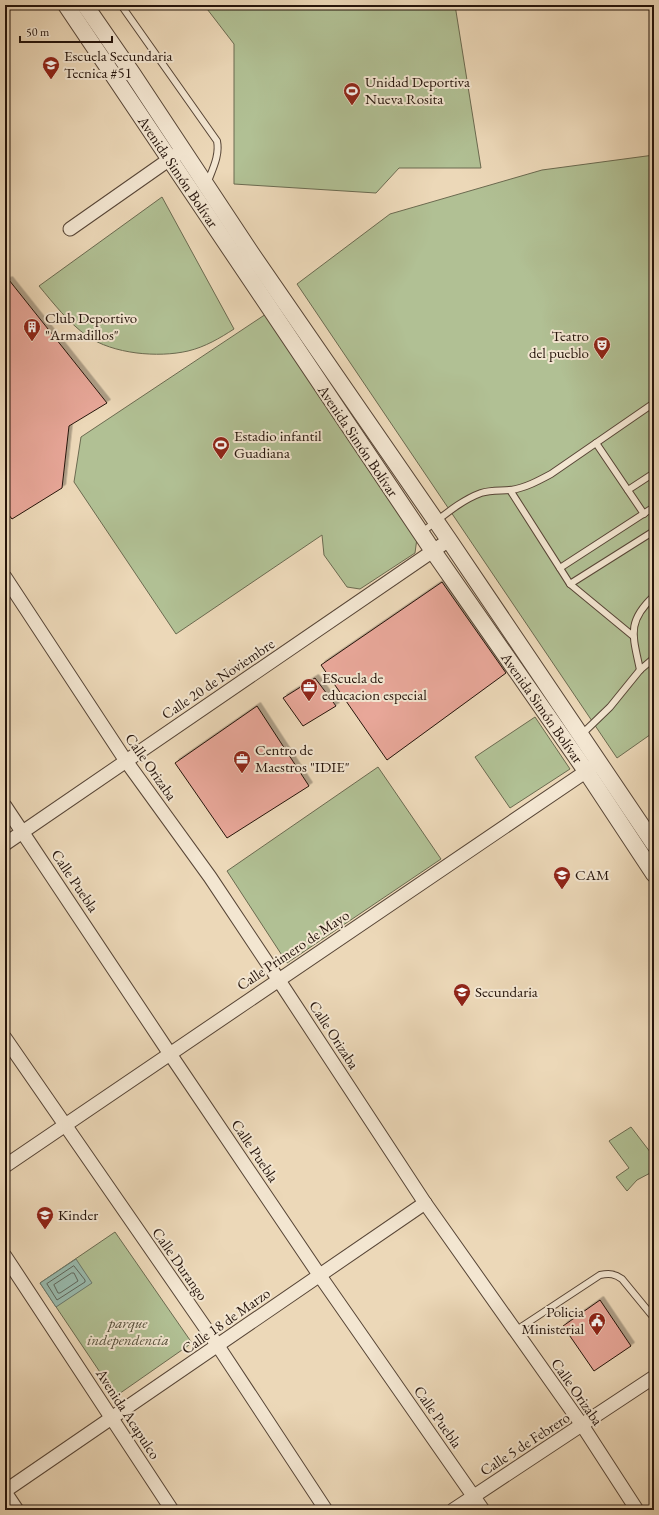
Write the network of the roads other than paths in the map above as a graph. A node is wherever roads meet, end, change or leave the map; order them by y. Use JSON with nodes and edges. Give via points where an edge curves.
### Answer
{"nodes":[{"id":1,"x":66,"y":5,"type":"edge"},
{"id":2,"x":85,"y":5,"type":"edge"},
{"id":3,"x":121,"y":5,"type":"edge"},
{"id":4,"x":184,"y":150,"type":"junction"},
{"id":5,"x":170,"y":159,"type":"junction"},
{"id":6,"x":207,"y":185,"type":"junction"},
{"id":7,"x":70,"y":229,"type":"dead end"},
{"id":8,"x":654,"y":403,"type":"edge"},
{"id":9,"x":596,"y":443,"type":"junction"},
{"id":10,"x":654,"y":473,"type":"edge"},
{"id":11,"x":510,"y":490,"type":"junction"},
{"id":12,"x":628,"y":490,"type":"junction"},
{"id":13,"x":654,"y":507,"type":"edge"},
{"id":14,"x":644,"y":514,"type":"junction"},
{"id":15,"x":437,"y":522,"type":"junction"},
{"id":16,"x":654,"y":531,"type":"edge"},
{"id":17,"x":420,"y":533,"type":"junction"},
{"id":18,"x":449,"y":540,"type":"junction"},
{"id":19,"x":433,"y":551,"type":"junction"},
{"id":20,"x":560,"y":568,"type":"junction"},
{"id":21,"x":5,"y":578,"type":"edge"},
{"id":22,"x":570,"y":584,"type":"junction"},
{"id":23,"x":654,"y":596,"type":"edge"},
{"id":24,"x":633,"y":636,"type":"junction"},
{"id":25,"x":654,"y":658,"type":"edge"},
{"id":26,"x":640,"y":670,"type":"junction"},
{"id":27,"x":575,"y":741,"type":"junction"},
{"id":28,"x":126,"y":761,"type":"junction"},
{"id":29,"x":599,"y":762,"type":"junction"},
{"id":30,"x":586,"y":771,"type":"junction"},
{"id":31,"x":5,"y":806,"type":"edge"},
{"id":32,"x":23,"y":832,"type":"junction"},
{"id":33,"x":5,"y":844,"type":"edge"},
{"id":34,"x":654,"y":844,"type":"edge"},
{"id":35,"x":654,"y":874,"type":"edge"},
{"id":36,"x":278,"y":979,"type":"junction"},
{"id":37,"x":5,"y":1038,"type":"edge"},
{"id":38,"x":170,"y":1054,"type":"junction"},
{"id":39,"x":64,"y":1126,"type":"junction"},
{"id":40,"x":5,"y":1166,"type":"edge"},
{"id":41,"x":425,"y":1203,"type":"junction"},
{"id":42,"x":5,"y":1256,"type":"edge"},
{"id":43,"x":320,"y":1276,"type":"junction"},
{"id":44,"x":654,"y":1318,"type":"edge"},
{"id":45,"x":514,"y":1331,"type":"junction"},
{"id":46,"x":218,"y":1346,"type":"junction"},
{"id":47,"x":654,"y":1378,"type":"edge"},
{"id":48,"x":112,"y":1419,"type":"junction"},
{"id":49,"x":582,"y":1425,"type":"junction"},
{"id":50,"x":5,"y":1491,"type":"edge"},
{"id":51,"x":474,"y":1496,"type":"junction"},
{"id":52,"x":17,"y":1510,"type":"edge"},
{"id":53,"x":172,"y":1510,"type":"edge"},
{"id":54,"x":326,"y":1510,"type":"edge"},
{"id":55,"x":453,"y":1510,"type":"edge"},
{"id":56,"x":483,"y":1510,"type":"edge"},
{"id":57,"x":637,"y":1510,"type":"edge"}],
"edges":[{"from":1,"to":5,"type":"street","name":"Avenida Simón Bolívar"},
{"from":2,"to":4,"type":"street","name":"Avenida Simón Bolívar"},
{"from":3,"to":6,"type":"lane","via":[[217,141],[217,156]]},
{"from":4,"to":5,"type":"street"},
{"from":4,"to":6,"type":"street","name":"Avenida Simón Bolívar"},
{"from":5,"to":7,"type":"street"},
{"from":5,"to":17,"type":"street","name":"Avenida Simón Bolívar"},
{"from":6,"to":15,"type":"street","name":"Avenida Simón Bolívar"},
{"from":8,"to":9,"type":"lane"},
{"from":9,"to":11,"type":"lane","via":[[537,482]]},
{"from":9,"to":12,"type":"lane"},
{"from":10,"to":12,"type":"lane"},
{"from":11,"to":15,"type":"lane","via":[[496,490],[469,498]]},
{"from":11,"to":20,"type":"lane"},
{"from":12,"to":14,"type":"lane"},
{"from":13,"to":14,"type":"lane"},
{"from":14,"to":20,"type":"lane"},
{"from":15,"to":17,"type":"lane"},
{"from":15,"to":18,"type":"street","name":"Avenida Simón Bolívar"},
{"from":16,"to":22,"type":"lane"},
{"from":17,"to":19,"type":"street","name":"Avenida Simón Bolívar"},
{"from":18,"to":19,"type":"street","name":"Calle 20 de Noviembre"},
{"from":18,"to":27,"type":"street","name":"Avenida Simón Bolívar"},
{"from":19,"to":27,"type":"street","name":"Avenida Simón Bolívar"},
{"from":19,"to":28,"type":"street","name":"Calle 20 de Noviembre"},
{"from":20,"to":22,"type":"lane"},
{"from":21,"to":28,"type":"street","name":"Calle Orizaba"},
{"from":22,"to":24,"type":"lane"},
{"from":23,"to":24,"type":"lane","via":[[640,609],[634,622]]},
{"from":24,"to":26,"type":"lane"},
{"from":25,"to":26,"type":"lane"},
{"from":26,"to":27,"type":"lane","via":[[610,707]]},
{"from":27,"to":29,"type":"street","name":"Avenida Simón Bolívar"},
{"from":27,"to":30,"type":"street","name":"Avenida Simón Bolívar"},
{"from":28,"to":32,"type":"street","name":"Calle 20 de Noviembre"},
{"from":28,"to":36,"type":"street","name":"Calle Orizaba","via":[[210,877]]},
{"from":29,"to":30,"type":"street","name":"Calle Primero de Mayo"},
{"from":29,"to":34,"type":"street","name":"Avenida Simón Bolívar"},
{"from":30,"to":35,"type":"street","name":"Avenida Simón Bolívar"},
{"from":30,"to":36,"type":"street","name":"Calle Primero de Mayo"},
{"from":31,"to":32,"type":"street","name":"Calle Puebla"},
{"from":32,"to":33,"type":"street","name":"Calle 20 de Noviembre"},
{"from":32,"to":38,"type":"street","name":"Calle Puebla"},
{"from":36,"to":38,"type":"street","name":"Calle Primero de Mayo"},
{"from":36,"to":41,"type":"street","name":"Calle Orizaba"},
{"from":37,"to":39,"type":"street","name":"Calle Durango"},
{"from":38,"to":39,"type":"street","name":"Calle Primero de Mayo"},
{"from":38,"to":43,"type":"street","name":"Calle Puebla"},
{"from":39,"to":40,"type":"street","name":"Calle Primero de Mayo"},
{"from":39,"to":46,"type":"street","name":"Calle Durango"},
{"from":41,"to":43,"type":"street","name":"Calle 18 de Marzo"},
{"from":41,"to":45,"type":"street","name":"Calle Orizaba"},
{"from":42,"to":48,"type":"street","name":"Avenida Acapulco"},
{"from":43,"to":46,"type":"street","name":"Calle 18 de Marzo"},
{"from":43,"to":51,"type":"street","name":"Calle Puebla"},
{"from":44,"to":45,"type":"lane","via":[[622,1279],[608,1274],[600,1275]]},
{"from":45,"to":49,"type":"street","name":"Calle Orizaba"},
{"from":46,"to":48,"type":"street","name":"Calle 18 de Marzo"},
{"from":46,"to":54,"type":"street","name":"Calle Durango"},
{"from":47,"to":49,"type":"street","name":"Calle 5 de Febrero"},
{"from":48,"to":50,"type":"street","name":"Calle 18 de Marzo"},
{"from":48,"to":53,"type":"street","name":"Avenida Acapulco"},
{"from":49,"to":51,"type":"street","name":"Calle 5 de Febrero"},
{"from":49,"to":57,"type":"street","name":"Calle Orizaba"},
{"from":50,"to":52,"type":"street"},
{"from":51,"to":55,"type":"street","name":"Calle 5 de Febrero"},
{"from":51,"to":56,"type":"street","name":"Calle Puebla"}]}
